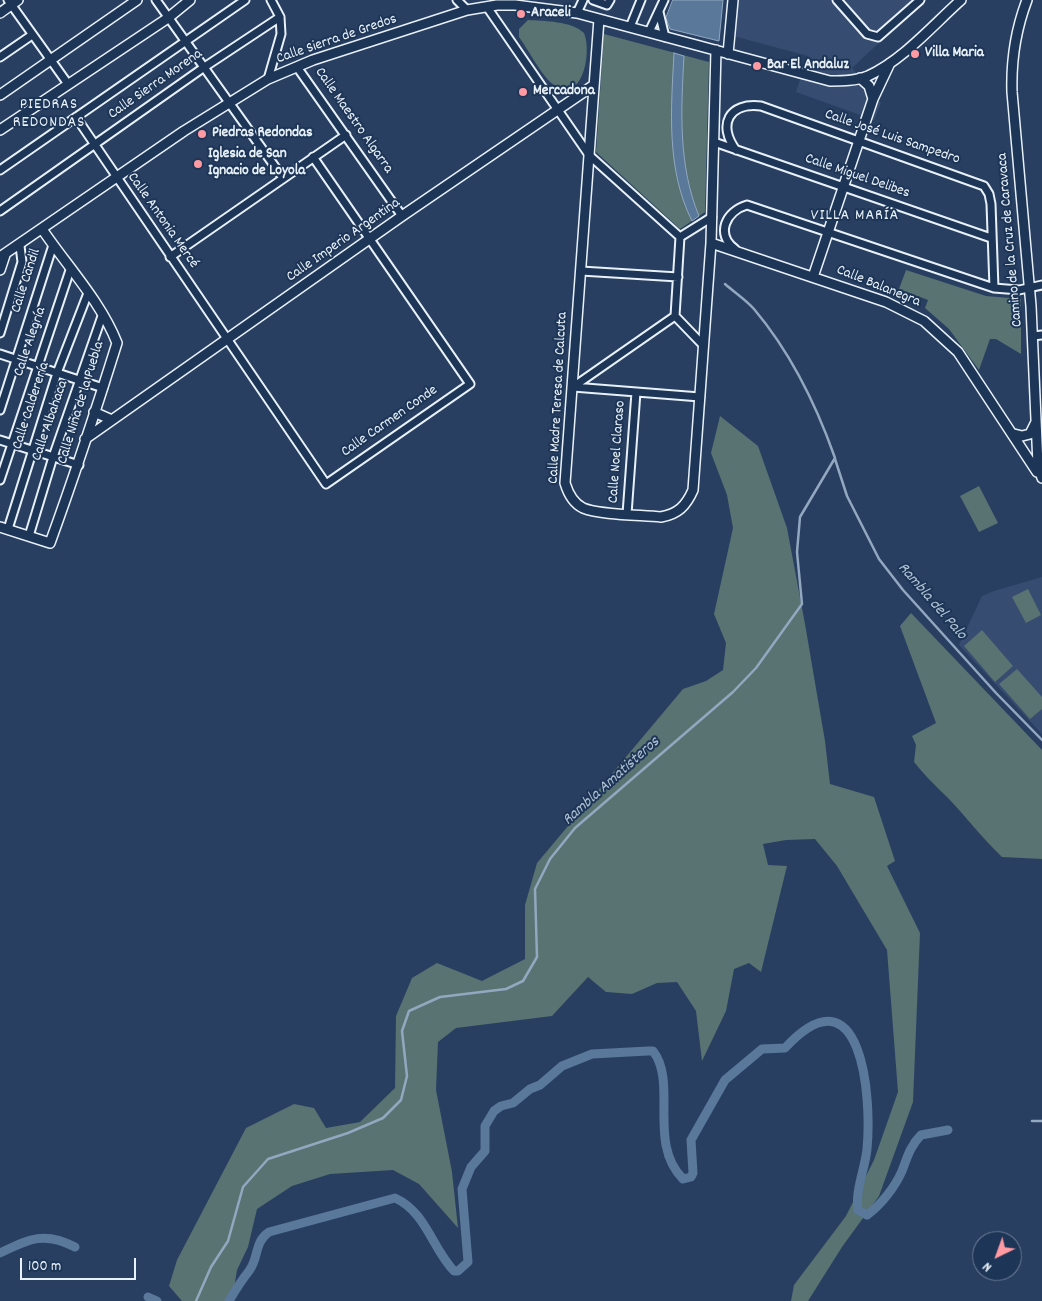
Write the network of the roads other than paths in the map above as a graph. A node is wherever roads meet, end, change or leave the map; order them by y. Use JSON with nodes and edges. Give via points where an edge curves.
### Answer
{"nodes":[{"id":1,"x":137,"y":0,"type":"edge"},
{"id":2,"x":156,"y":0,"type":"edge"},
{"id":3,"x":190,"y":0,"type":"edge"},
{"id":4,"x":245,"y":0,"type":"edge"},
{"id":5,"x":271,"y":0,"type":"edge"},
{"id":6,"x":457,"y":0,"type":"edge"},
{"id":7,"x":582,"y":0,"type":"edge"},
{"id":8,"x":593,"y":0,"type":"edge"},
{"id":9,"x":610,"y":0,"type":"edge"},
{"id":10,"x":641,"y":0,"type":"edge"},
{"id":11,"x":733,"y":0,"type":"edge"},
{"id":12,"x":837,"y":0,"type":"edge"},
{"id":13,"x":920,"y":0,"type":"edge"},
{"id":14,"x":961,"y":0,"type":"edge"},
{"id":15,"x":1027,"y":0,"type":"edge"},
{"id":16,"x":662,"y":1,"type":"edge"},
{"id":17,"x":12,"y":2,"type":"edge"},
{"id":18,"x":501,"y":3,"type":"edge"},
{"id":19,"x":544,"y":4,"type":"edge"},
{"id":20,"x":487,"y":7,"type":"junction"},
{"id":21,"x":467,"y":10,"type":"junction"},
{"id":22,"x":659,"y":12,"type":"junction"},
{"id":23,"x":0,"y":13,"type":"edge"},
{"id":24,"x":577,"y":14,"type":"junction"},
{"id":25,"x":280,"y":17,"type":"junction"},
{"id":26,"x":168,"y":18,"type":"junction"},
{"id":27,"x":599,"y":19,"type":"junction"},
{"id":28,"x":630,"y":27,"type":"junction"},
{"id":29,"x":649,"y":32,"type":"junction"},
{"id":30,"x":32,"y":35,"type":"junction"},
{"id":31,"x":665,"y":36,"type":"junction"},
{"id":32,"x":184,"y":42,"type":"junction"},
{"id":33,"x":716,"y":50,"type":"junction"},
{"id":34,"x":728,"y":54,"type":"junction"},
{"id":35,"x":0,"y":57,"type":"edge"},
{"id":36,"x":50,"y":60,"type":"junction"},
{"id":37,"x":891,"y":62,"type":"junction"},
{"id":38,"x":298,"y":66,"type":"junction"},
{"id":39,"x":203,"y":68,"type":"junction"},
{"id":40,"x":874,"y":72,"type":"junction"},
{"id":41,"x":860,"y":78,"type":"junction"},
{"id":42,"x":268,"y":79,"type":"junction"},
{"id":43,"x":68,"y":84,"type":"junction"},
{"id":44,"x":594,"y":85,"type":"junction"},
{"id":45,"x":869,"y":86,"type":"junction"},
{"id":46,"x":0,"y":94,"type":"edge"},
{"id":47,"x":873,"y":98,"type":"junction"},
{"id":48,"x":228,"y":102,"type":"junction"},
{"id":49,"x":558,"y":111,"type":"junction"},
{"id":50,"x":76,"y":117,"type":"junction"},
{"id":51,"x":0,"y":130,"type":"edge"},
{"id":52,"x":346,"y":135,"type":"junction"},
{"id":53,"x":714,"y":142,"type":"junction"},
{"id":54,"x":859,"y":142,"type":"junction"},
{"id":55,"x":95,"y":145,"type":"junction"},
{"id":56,"x":736,"y":150,"type":"junction"},
{"id":57,"x":589,"y":155,"type":"junction"},
{"id":58,"x":313,"y":157,"type":"junction"},
{"id":59,"x":0,"y":170,"type":"edge"},
{"id":60,"x":283,"y":178,"type":"junction"},
{"id":61,"x":116,"y":179,"type":"junction"},
{"id":62,"x":844,"y":186,"type":"junction"},
{"id":63,"x":0,"y":211,"type":"edge"},
{"id":64,"x":402,"y":216,"type":"junction"},
{"id":65,"x":712,"y":217,"type":"junction"},
{"id":66,"x":42,"y":230,"type":"junction"},
{"id":67,"x":828,"y":232,"type":"junction"},
{"id":68,"x":680,"y":237,"type":"junction"},
{"id":69,"x":372,"y":238,"type":"junction"},
{"id":70,"x":992,"y":238,"type":"junction"},
{"id":71,"x":711,"y":242,"type":"junction"},
{"id":72,"x":53,"y":245,"type":"junction"},
{"id":73,"x":18,"y":246,"type":"junction"},
{"id":74,"x":738,"y":251,"type":"junction"},
{"id":75,"x":2,"y":256,"type":"edge"},
{"id":76,"x":170,"y":257,"type":"junction"},
{"id":77,"x":0,"y":270,"type":"edge"},
{"id":78,"x":70,"y":270,"type":"junction"},
{"id":79,"x":581,"y":271,"type":"junction"},
{"id":80,"x":678,"y":277,"type":"junction"},
{"id":81,"x":813,"y":277,"type":"junction"},
{"id":82,"x":1042,"y":285,"type":"edge"},
{"id":83,"x":994,"y":288,"type":"junction"},
{"id":84,"x":1030,"y":289,"type":"junction"},
{"id":85,"x":88,"y":293,"type":"junction"},
{"id":86,"x":102,"y":316,"type":"junction"},
{"id":87,"x":675,"y":316,"type":"junction"},
{"id":88,"x":0,"y":333,"type":"edge"},
{"id":89,"x":1038,"y":335,"type":"edge"},
{"id":90,"x":228,"y":340,"type":"junction"},
{"id":91,"x":704,"y":345,"type":"junction"},
{"id":92,"x":0,"y":354,"type":"edge"},
{"id":93,"x":16,"y":359,"type":"junction"},
{"id":94,"x":37,"y":366,"type":"junction"},
{"id":95,"x":57,"y":373,"type":"junction"},
{"id":96,"x":80,"y":380,"type":"junction"},
{"id":97,"x":573,"y":387,"type":"junction"},
{"id":98,"x":103,"y":388,"type":"junction"},
{"id":99,"x":636,"y":392,"type":"junction"},
{"id":100,"x":700,"y":397,"type":"junction"},
{"id":101,"x":0,"y":410,"type":"edge"},
{"id":102,"x":94,"y":412,"type":"junction"},
{"id":103,"x":1037,"y":413,"type":"junction"},
{"id":104,"x":112,"y":420,"type":"junction"},
{"id":105,"x":1014,"y":434,"type":"junction"},
{"id":106,"x":86,"y":439,"type":"junction"},
{"id":107,"x":0,"y":440,"type":"edge"},
{"id":108,"x":12,"y":444,"type":"junction"},
{"id":109,"x":32,"y":450,"type":"junction"},
{"id":110,"x":53,"y":457,"type":"junction"},
{"id":111,"x":1040,"y":458,"type":"edge"},
{"id":112,"x":79,"y":465,"type":"junction"},
{"id":113,"x":0,"y":480,"type":"edge"},
{"id":114,"x":1042,"y":480,"type":"edge"},
{"id":115,"x":627,"y":514,"type":"junction"},
{"id":116,"x":4,"y":528,"type":"edge"},
{"id":117,"x":29,"y":536,"type":"junction"}],
"edges":[{"from":1,"to":36,"type":"street"},
{"from":2,"to":26,"type":"street"},
{"from":3,"to":26,"type":"street"},
{"from":4,"to":32,"type":"street"},
{"from":5,"to":25,"type":"street"},
{"from":6,"to":21,"type":"street"},
{"from":7,"to":24,"type":"street"},
{"from":8,"to":9,"type":"street","via":[[607,5]]},
{"from":10,"to":28,"type":"street"},
{"from":11,"to":34,"type":"street"},
{"from":12,"to":13,"type":"street","via":[[867,34],[878,37]]},
{"from":14,"to":37,"type":"street","name":"Calle Sierra de Gredos"},
{"from":15,"to":84,"type":"street","name":"Camino de la Cruz de Caravaca","via":[[1021,14],[1012,68],[1016,148]]},
{"from":16,"to":22,"type":"street"},
{"from":17,"to":23,"type":"street"},
{"from":17,"to":30,"type":"street"},
{"from":18,"to":19,"type":"street","name":"Calle Sierra de Gredos"},
{"from":18,"to":20,"type":"street","name":"Calle Sierra de Gredos"},
{"from":19,"to":24,"type":"street","name":"Calle Sierra de Gredos"},
{"from":20,"to":21,"type":"street","name":"Calle Sierra de Gredos"},
{"from":20,"to":49,"type":"street"},
{"from":21,"to":38,"type":"street","name":"Calle Sierra de Gredos"},
{"from":22,"to":29,"type":"street"},
{"from":22,"to":31,"type":"street"},
{"from":24,"to":27,"type":"street","name":"Calle Sierra de Gredos"},
{"from":25,"to":39,"type":"street","name":"Calle Sierra Morena"},
{"from":25,"to":42,"type":"street","via":[[280,34]]},
{"from":26,"to":32,"type":"street"},
{"from":26,"to":43,"type":"street"},
{"from":27,"to":28,"type":"street","name":"Calle Sierra de Gredos"},
{"from":27,"to":44,"type":"street","name":"Calle Madre Teresa de Calcuta"},
{"from":28,"to":29,"type":"street","name":"Calle Sierra de Gredos"},
{"from":29,"to":31,"type":"street","name":"Calle Sierra de Gredos"},
{"from":30,"to":35,"type":"street"},
{"from":30,"to":36,"type":"street"},
{"from":31,"to":33,"type":"street","name":"Calle Sierra de Gredos"},
{"from":32,"to":39,"type":"street"},
{"from":32,"to":50,"type":"street"},
{"from":33,"to":34,"type":"street","name":"Calle Sierra de Gredos"},
{"from":33,"to":53,"type":"street","name":"Calle Madre Teresa de Calcuta"},
{"from":34,"to":41,"type":"street","name":"Calle Sierra de Gredos","via":[[830,81]]},
{"from":36,"to":43,"type":"street"},
{"from":36,"to":46,"type":"street"},
{"from":37,"to":40,"type":"street","name":"Calle Sierra de Gredos"},
{"from":37,"to":47,"type":"street"},
{"from":38,"to":42,"type":"street","name":"Calle Sierra de Gredos"},
{"from":38,"to":52,"type":"street","name":"Calle Maestro Algarra"},
{"from":39,"to":48,"type":"street"},
{"from":39,"to":55,"type":"street","name":"Calle Sierra Morena"},
{"from":40,"to":41,"type":"street","name":"Calle Sierra de Gredos"},
{"from":40,"to":45,"type":"street"},
{"from":41,"to":45,"type":"street"},
{"from":42,"to":48,"type":"street","name":"Calle Sierra de Gredos"},
{"from":43,"to":51,"type":"street"},
{"from":44,"to":49,"type":"street","name":"Calle Imperio Argentina"},
{"from":44,"to":57,"type":"street","name":"Calle Madre Teresa de Calcuta"},
{"from":45,"to":47,"type":"street"},
{"from":47,"to":54,"type":"street"},
{"from":48,"to":60,"type":"street"},
{"from":48,"to":61,"type":"street","name":"Calle Sierra de Gredos"},
{"from":49,"to":57,"type":"street"},
{"from":49,"to":64,"type":"street","name":"Calle Imperio Argentina"},
{"from":50,"to":55,"type":"street","name":"Calle Antonia Mercé"},
{"from":50,"to":59,"type":"street"},
{"from":52,"to":58,"type":"street"},
{"from":52,"to":64,"type":"street","name":"Calle Maestro Algarra"},
{"from":53,"to":56,"type":"street","name":"Calle Miguel Delibes"},
{"from":53,"to":65,"type":"street","name":"Calle Madre Teresa de Calcuta"},
{"from":54,"to":56,"type":"street","name":"Calle José Luis Sampedro","via":[[760,106],[749,105],[739,107],[727,123],[727,135]]},
{"from":54,"to":62,"type":"street"},
{"from":54,"to":70,"type":"street","name":"Calle José Luis Sampedro","via":[[984,186],[992,204]]},
{"from":55,"to":61,"type":"street","name":"Calle Antonia Mercé"},
{"from":55,"to":63,"type":"street","name":"Calle Sierra Morena"},
{"from":56,"to":62,"type":"street","name":"Calle Miguel Delibes"},
{"from":57,"to":68,"type":"street"},
{"from":57,"to":79,"type":"street","name":"Calle Madre Teresa de Calcuta"},
{"from":58,"to":60,"type":"street"},
{"from":58,"to":69,"type":"street"},
{"from":60,"to":76,"type":"street"},
{"from":61,"to":66,"type":"street","name":"Calle Sierra de Gredos"},
{"from":61,"to":76,"type":"street","name":"Calle Antonia Mercé"},
{"from":62,"to":67,"type":"street"},
{"from":62,"to":70,"type":"street","name":"Calle Miguel Delibes"},
{"from":64,"to":69,"type":"street","name":"Calle Imperio Argentina"},
{"from":65,"to":68,"type":"street"},
{"from":65,"to":71,"type":"street","name":"Calle Madre Teresa de Calcuta"},
{"from":66,"to":72,"type":"street","name":"Calle Niña de la Puebla"},
{"from":66,"to":73,"type":"street","name":"Calle Sierra de Gredos"},
{"from":67,"to":74,"type":"street","via":[[747,204],[733,211],[725,222],[726,238]]},
{"from":67,"to":81,"type":"street"},
{"from":67,"to":83,"type":"street"},
{"from":68,"to":80,"type":"street"},
{"from":69,"to":90,"type":"street","name":"Calle Imperio Argentina"},
{"from":69,"to":90,"type":"street","name":"Calle Carmen Conde","via":[[470,384],[326,484]]},
{"from":70,"to":83,"type":"street","name":"Calle José Luis Sampedro"},
{"from":71,"to":74,"type":"street","name":"Calle Balanegra"},
{"from":71,"to":91,"type":"street","name":"Calle Madre Teresa de Calcuta"},
{"from":72,"to":78,"type":"street","name":"Calle Niña de la Puebla"},
{"from":72,"to":93,"type":"street","name":"Calle Candil"},
{"from":73,"to":75,"type":"street","name":"Calle Sierra de Gredos"},
{"from":73,"to":88,"type":"street","via":[[22,262]]},
{"from":74,"to":81,"type":"street","name":"Calle Balanegra"},
{"from":75,"to":77,"type":"street"},
{"from":76,"to":90,"type":"street","name":"Calle Antonia Mercé"},
{"from":78,"to":85,"type":"street","name":"Calle Niña de la Puebla"},
{"from":78,"to":94,"type":"street","name":"Calle Alegría"},
{"from":79,"to":80,"type":"street"},
{"from":79,"to":97,"type":"street","name":"Calle Madre Teresa de Calcuta"},
{"from":80,"to":87,"type":"street"},
{"from":81,"to":105,"type":"street","name":"Calle Balanegra","via":[[906,310],[934,328],[958,352]]},
{"from":82,"to":84,"type":"street"},
{"from":83,"to":84,"type":"street"},
{"from":84,"to":89,"type":"street","name":"Camino de la Cruz de Caravaca"},
{"from":85,"to":86,"type":"street","name":"Calle Niña de la Puebla"},
{"from":85,"to":95,"type":"street","name":"Calle Calderería"},
{"from":86,"to":96,"type":"street","name":"Calle Albahaca"},
{"from":86,"to":98,"type":"street","name":"Calle Niña de la Puebla","via":[[117,343]]},
{"from":87,"to":91,"type":"street"},
{"from":87,"to":97,"type":"street"},
{"from":89,"to":103,"type":"street","name":"Camino de la Cruz de Caravaca"},
{"from":90,"to":104,"type":"street","name":"Calle Imperio Argentina"},
{"from":91,"to":100,"type":"street","name":"Calle Madre Teresa de Calcuta"},
{"from":92,"to":93,"type":"street"},
{"from":93,"to":94,"type":"street"},
{"from":93,"to":101,"type":"street","name":"Calle Candil"},
{"from":94,"to":95,"type":"street"},
{"from":94,"to":108,"type":"street","name":"Calle Alegría"},
{"from":95,"to":96,"type":"street"},
{"from":95,"to":109,"type":"street","name":"Calle Calderería"},
{"from":96,"to":98,"type":"street"},
{"from":96,"to":110,"type":"street","name":"Calle Albahaca"},
{"from":97,"to":99,"type":"street"},
{"from":97,"to":115,"type":"street","name":"Calle Madre Teresa de Calcuta","via":[[565,484],[568,493],[581,507]]},
{"from":98,"to":102,"type":"street","name":"Calle Niña de la Puebla"},
{"from":99,"to":100,"type":"street"},
{"from":99,"to":115,"type":"street","name":"Calle Noel Claraso"},
{"from":100,"to":115,"type":"street","name":"Calle Madre Teresa de Calcuta","via":[[693,490],[688,503],[678,512],[661,517]]},
{"from":102,"to":104,"type":"street"},
{"from":102,"to":106,"type":"street","name":"Calle Niña de la Puebla"},
{"from":103,"to":105,"type":"street","via":[[1030,434]]},
{"from":103,"to":111,"type":"street","name":"Camino de la Cruz de Caravaca"},
{"from":104,"to":106,"type":"street","name":"Calle Imperio Argentina"},
{"from":105,"to":114,"type":"street","name":"Calle Balanegra"},
{"from":106,"to":112,"type":"street","name":"Calle Niña de la Puebla"},
{"from":107,"to":108,"type":"street"},
{"from":108,"to":109,"type":"street"},
{"from":108,"to":113,"type":"street","name":"Calle Alegría"},
{"from":109,"to":110,"type":"street"},
{"from":109,"to":116,"type":"street","name":"Calle Calderería"},
{"from":110,"to":112,"type":"street"},
{"from":110,"to":117,"type":"street","name":"Calle Albahaca"},
{"from":111,"to":114,"type":"street","name":"Camino de la Cruz de Caravaca"},
{"from":112,"to":117,"type":"street","name":"Calle Niña de la Puebla","via":[[50,543]]},
{"from":116,"to":117,"type":"street"}]}
